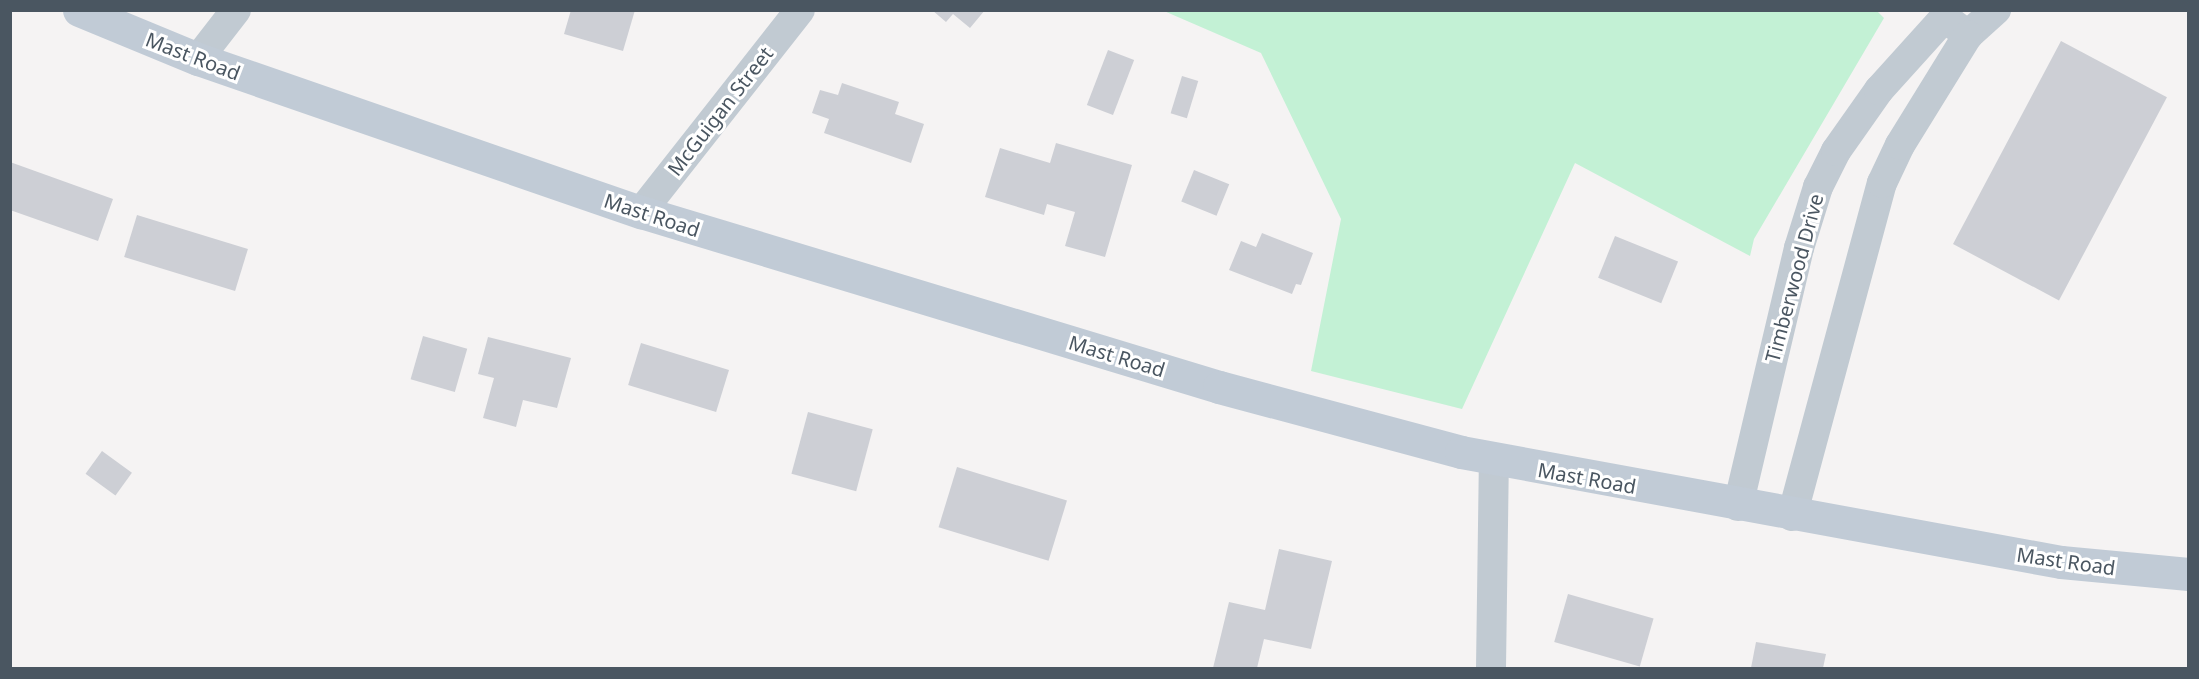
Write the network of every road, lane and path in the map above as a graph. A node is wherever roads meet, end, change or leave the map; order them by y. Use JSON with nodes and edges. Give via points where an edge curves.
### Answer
{"nodes":[{"id":1,"x":79,"y":10,"type":"edge"},
{"id":2,"x":236,"y":10,"type":"edge"},
{"id":3,"x":800,"y":10,"type":"edge"},
{"id":4,"x":1996,"y":10,"type":"edge"},
{"id":5,"x":1941,"y":14,"type":"edge"},
{"id":6,"x":1968,"y":35,"type":"junction"},
{"id":7,"x":198,"y":59,"type":"junction"},
{"id":8,"x":641,"y":212,"type":"junction"},
{"id":9,"x":1494,"y":461,"type":"junction"},
{"id":10,"x":1738,"y":506,"type":"junction"},
{"id":11,"x":1792,"y":516,"type":"junction"},
{"id":12,"x":2188,"y":574,"type":"edge"},
{"id":13,"x":1491,"y":669,"type":"edge"}],
"edges":[{"from":1,"to":7,"type":"main road","name":"Mast Road"},
{"from":2,"to":7,"type":"street"},
{"from":3,"to":8,"type":"street","name":"McGuigan Street"},
{"from":4,"to":6,"type":"street"},
{"from":5,"to":6,"type":"street","name":"Timberwood Drive"},
{"from":5,"to":10,"type":"street","name":"Timberwood Drive","via":[[1879,90],[1836,151],[1818,187],[1799,248]]},
{"from":6,"to":11,"type":"street","via":[[1900,145],[1882,183]]},
{"from":7,"to":8,"type":"main road","name":"Mast Road"},
{"from":8,"to":9,"type":"main road","name":"Mast Road","via":[[1220,387]]},
{"from":9,"to":10,"type":"main road","name":"Mast Road"},
{"from":9,"to":13,"type":"street"},
{"from":10,"to":11,"type":"main road","name":"Mast Road"},
{"from":11,"to":12,"type":"main road","name":"Mast Road","via":[[2061,562]]}]}
